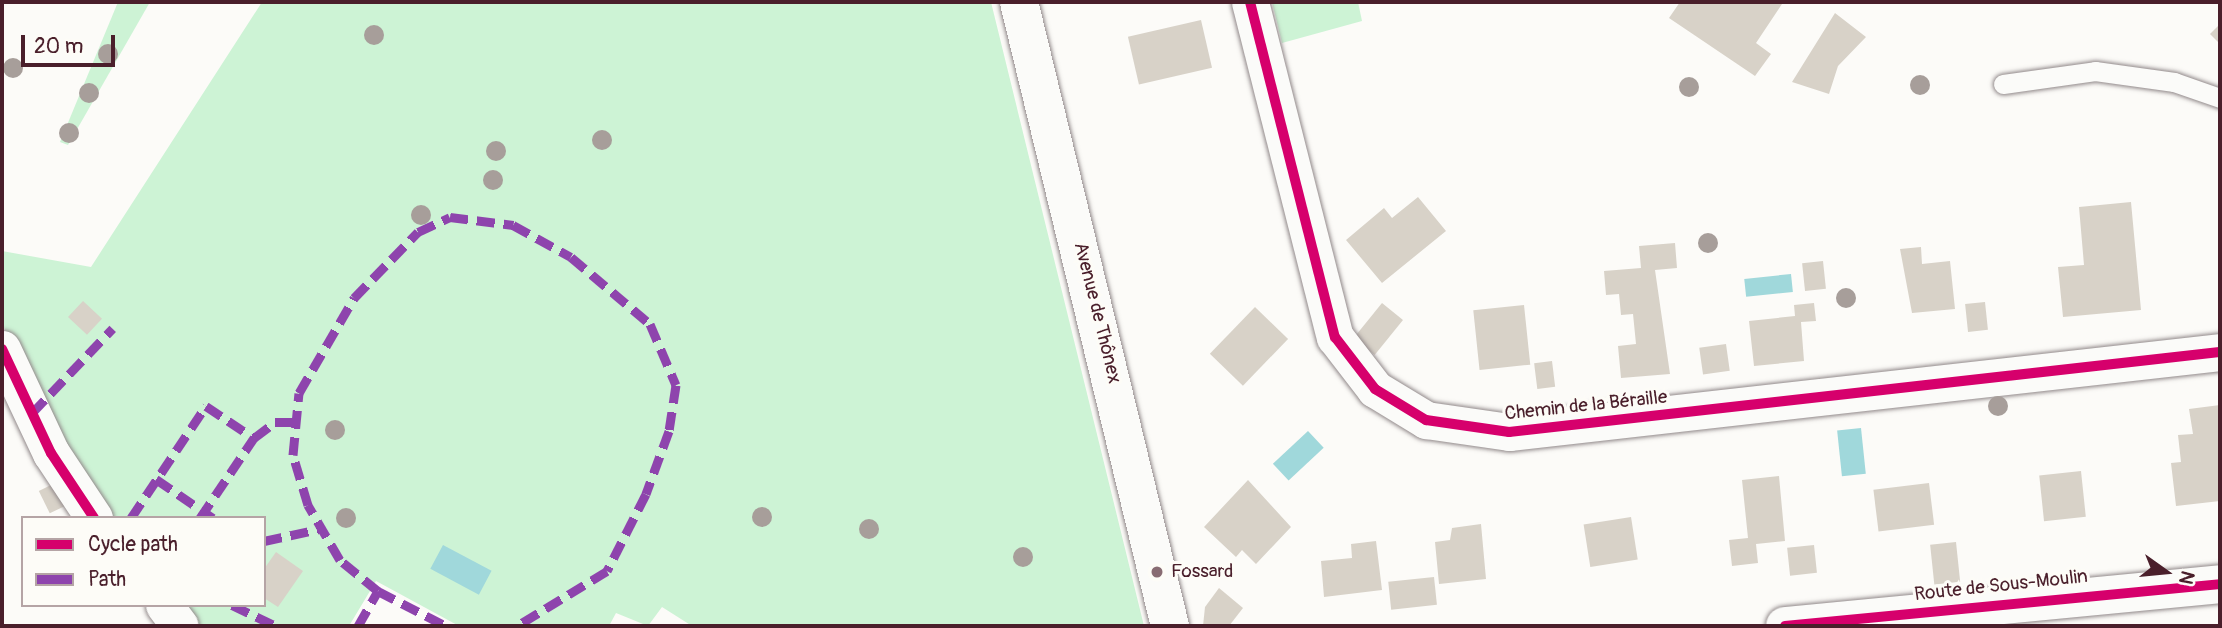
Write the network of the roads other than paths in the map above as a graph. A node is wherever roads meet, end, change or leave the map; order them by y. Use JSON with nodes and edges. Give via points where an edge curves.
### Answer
{"nodes":[{"id":1,"x":1019,"y":2,"type":"edge"},
{"id":2,"x":1250,"y":2,"type":"edge"},
{"id":3,"x":2003,"y":85,"type":"dead end"},
{"id":4,"x":2220,"y":98,"type":"edge"},
{"id":5,"x":2,"y":349,"type":"edge"},
{"id":6,"x":2220,"y":352,"type":"edge"},
{"id":7,"x":93,"y":516,"type":"edge"},
{"id":8,"x":2220,"y":584,"type":"edge"},
{"id":9,"x":166,"y":607,"type":"edge"},
{"id":10,"x":180,"y":626,"type":"edge"},
{"id":11,"x":1170,"y":626,"type":"edge"},
{"id":12,"x":1785,"y":626,"type":"edge"}],
"edges":[{"from":1,"to":11,"type":"main road","name":"Avenue de Thônex"},
{"from":2,"to":6,"type":"street","name":"Chemin de la Béraille","via":[[1335,337],[1375,389],[1426,421],[1509,432]]},
{"from":3,"to":4,"type":"lane","via":[[2095,71],[2174,82]]},
{"from":5,"to":7,"type":"street","via":[[51,453]]},
{"from":8,"to":12,"type":"main road","name":"Route de Sous-Moulin"},
{"from":9,"to":10,"type":"street"}]}
